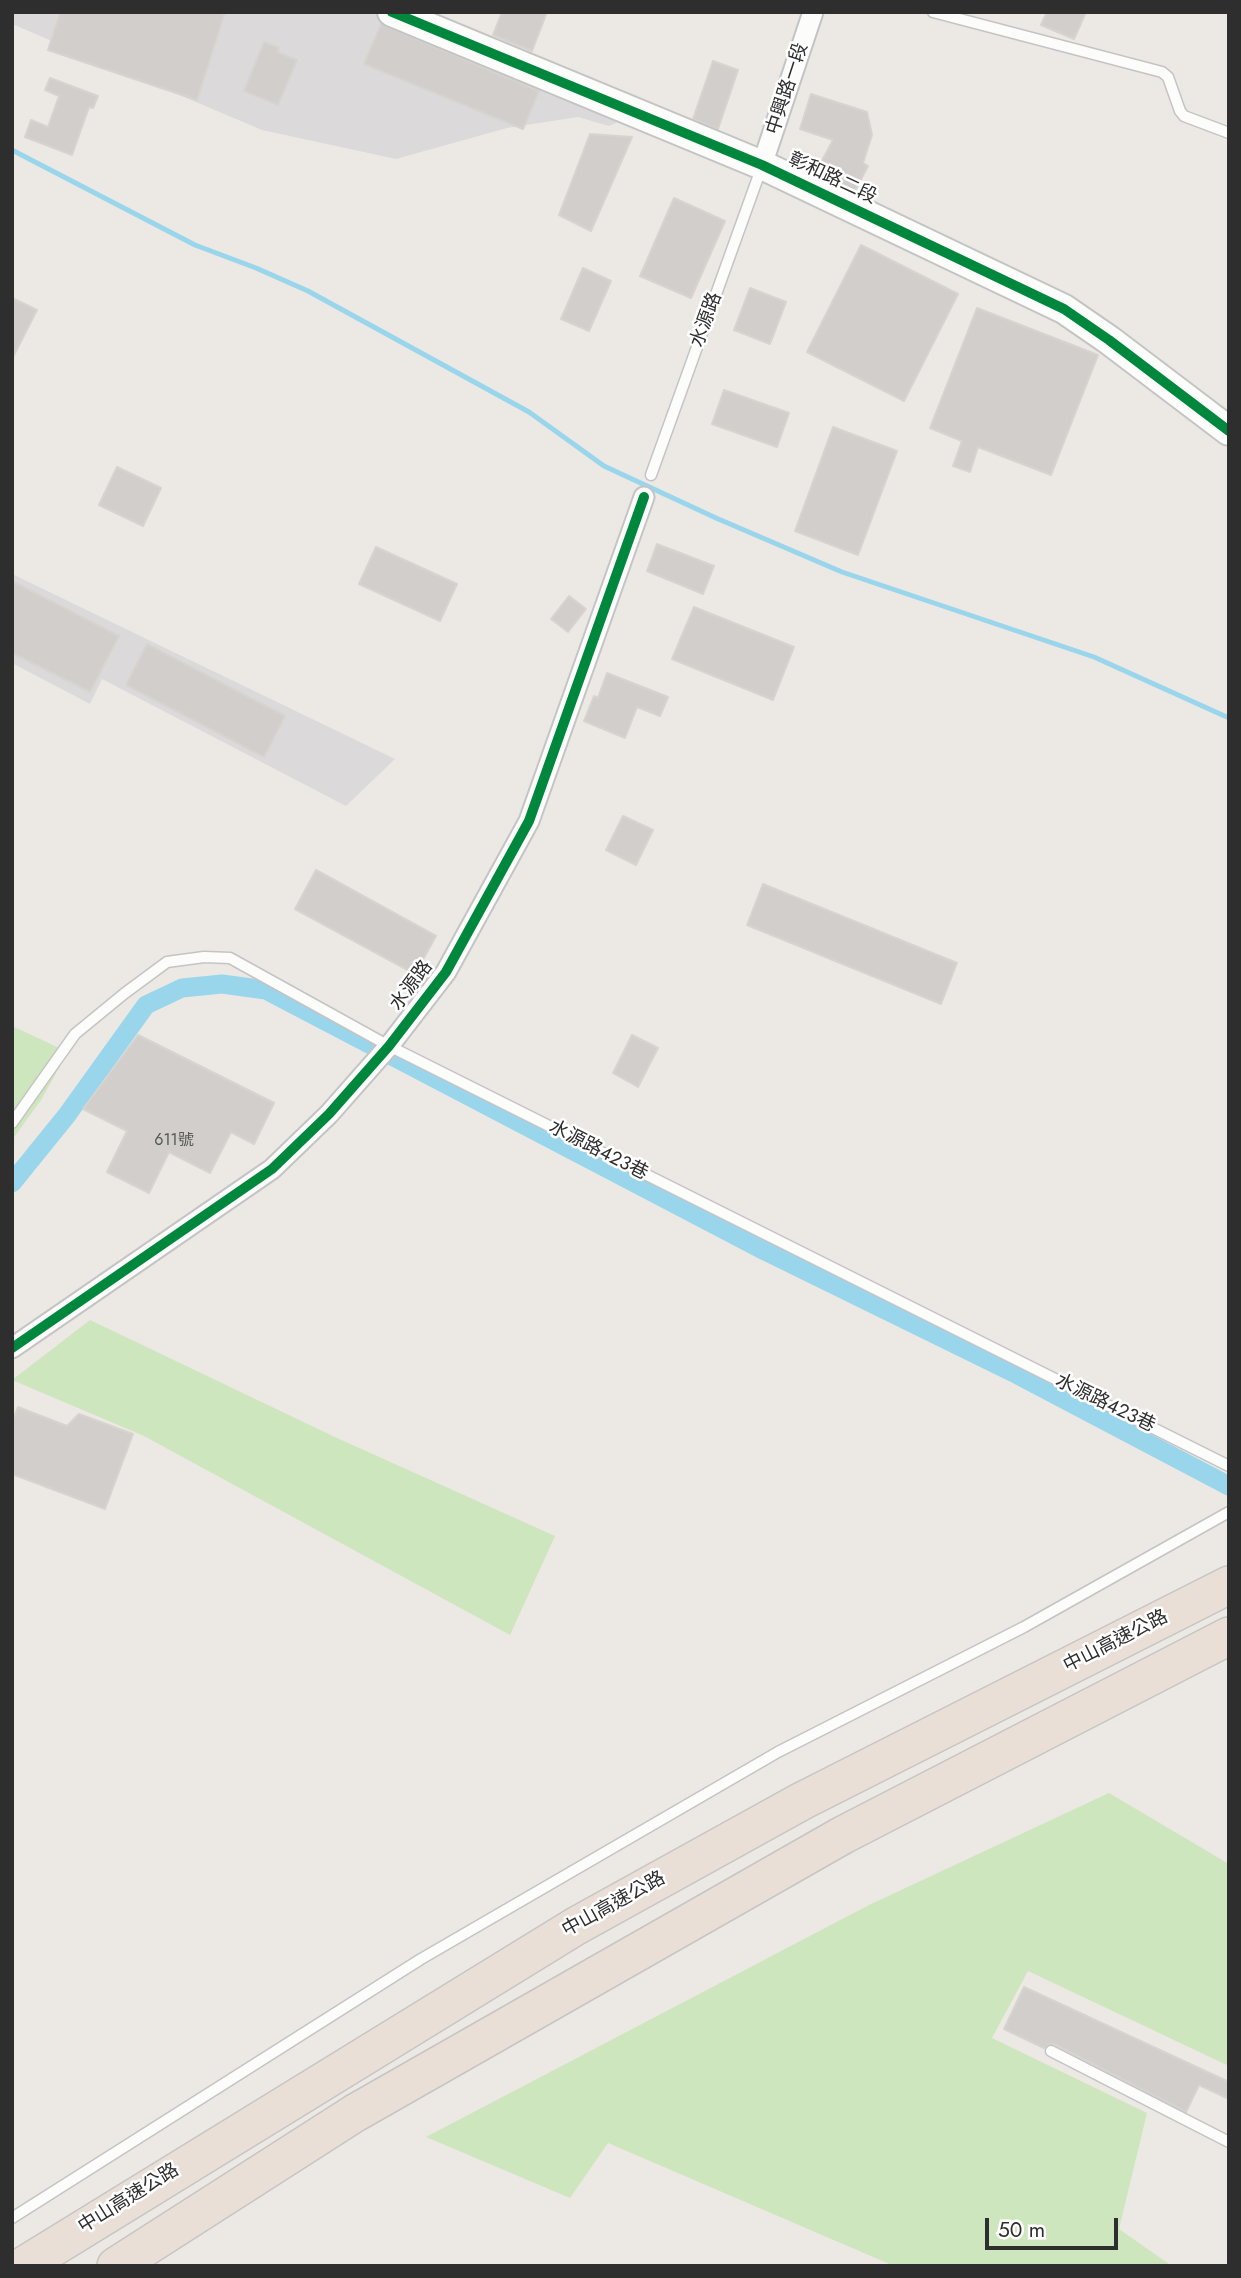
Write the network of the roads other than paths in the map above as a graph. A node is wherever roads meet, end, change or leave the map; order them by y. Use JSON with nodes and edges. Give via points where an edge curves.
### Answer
{"nodes":[{"id":1,"x":392,"y":12,"type":"edge"},
{"id":2,"x":813,"y":12,"type":"edge"},
{"id":3,"x":933,"y":12,"type":"edge"},
{"id":4,"x":1229,"y":133,"type":"edge"},
{"id":5,"x":762,"y":165,"type":"junction"},
{"id":6,"x":1229,"y":430,"type":"edge"},
{"id":7,"x":652,"y":475,"type":"dead end"},
{"id":8,"x":644,"y":497,"type":"dead end"},
{"id":9,"x":389,"y":1046,"type":"junction"},
{"id":10,"x":12,"y":1123,"type":"edge"},
{"id":11,"x":12,"y":1348,"type":"edge"},
{"id":12,"x":1229,"y":1466,"type":"edge"},
{"id":13,"x":1229,"y":1512,"type":"edge"},
{"id":14,"x":1229,"y":1585,"type":"edge"},
{"id":15,"x":1229,"y":1636,"type":"edge"},
{"id":16,"x":1051,"y":2051,"type":"dead end"},
{"id":17,"x":1229,"y":2142,"type":"edge"},
{"id":18,"x":12,"y":2218,"type":"edge"},
{"id":19,"x":23,"y":2266,"type":"edge"},
{"id":20,"x":116,"y":2266,"type":"edge"}],
"edges":[{"from":1,"to":5,"type":"street","name":"彰和路二段"},
{"from":2,"to":5,"type":"street","name":"中興路一段"},
{"from":3,"to":4,"type":"lane","via":[[1162,72],[1184,116]]},
{"from":5,"to":6,"type":"street","name":"彰和路二段","via":[[1064,309]]},
{"from":5,"to":7,"type":"lane","name":"水源路"},
{"from":8,"to":9,"type":"street","name":"水源路","via":[[529,821],[446,972]]},
{"from":9,"to":10,"type":"lane","name":"水源路423巷","via":[[230,958],[167,962],[75,1034]]},
{"from":9,"to":11,"type":"street","name":"水源路","via":[[272,1169]]},
{"from":9,"to":12,"type":"lane","name":"水源路423巷"},
{"from":13,"to":18,"type":"lane","via":[[1024,1627],[766,1758],[421,1959]]},
{"from":14,"to":19,"type":"highway","name":"中山高速公路","via":[[802,1801],[576,1926]]},
{"from":15,"to":20,"type":"highway","via":[[843,1835],[355,2113]]},
{"from":16,"to":17,"type":"lane"}]}
